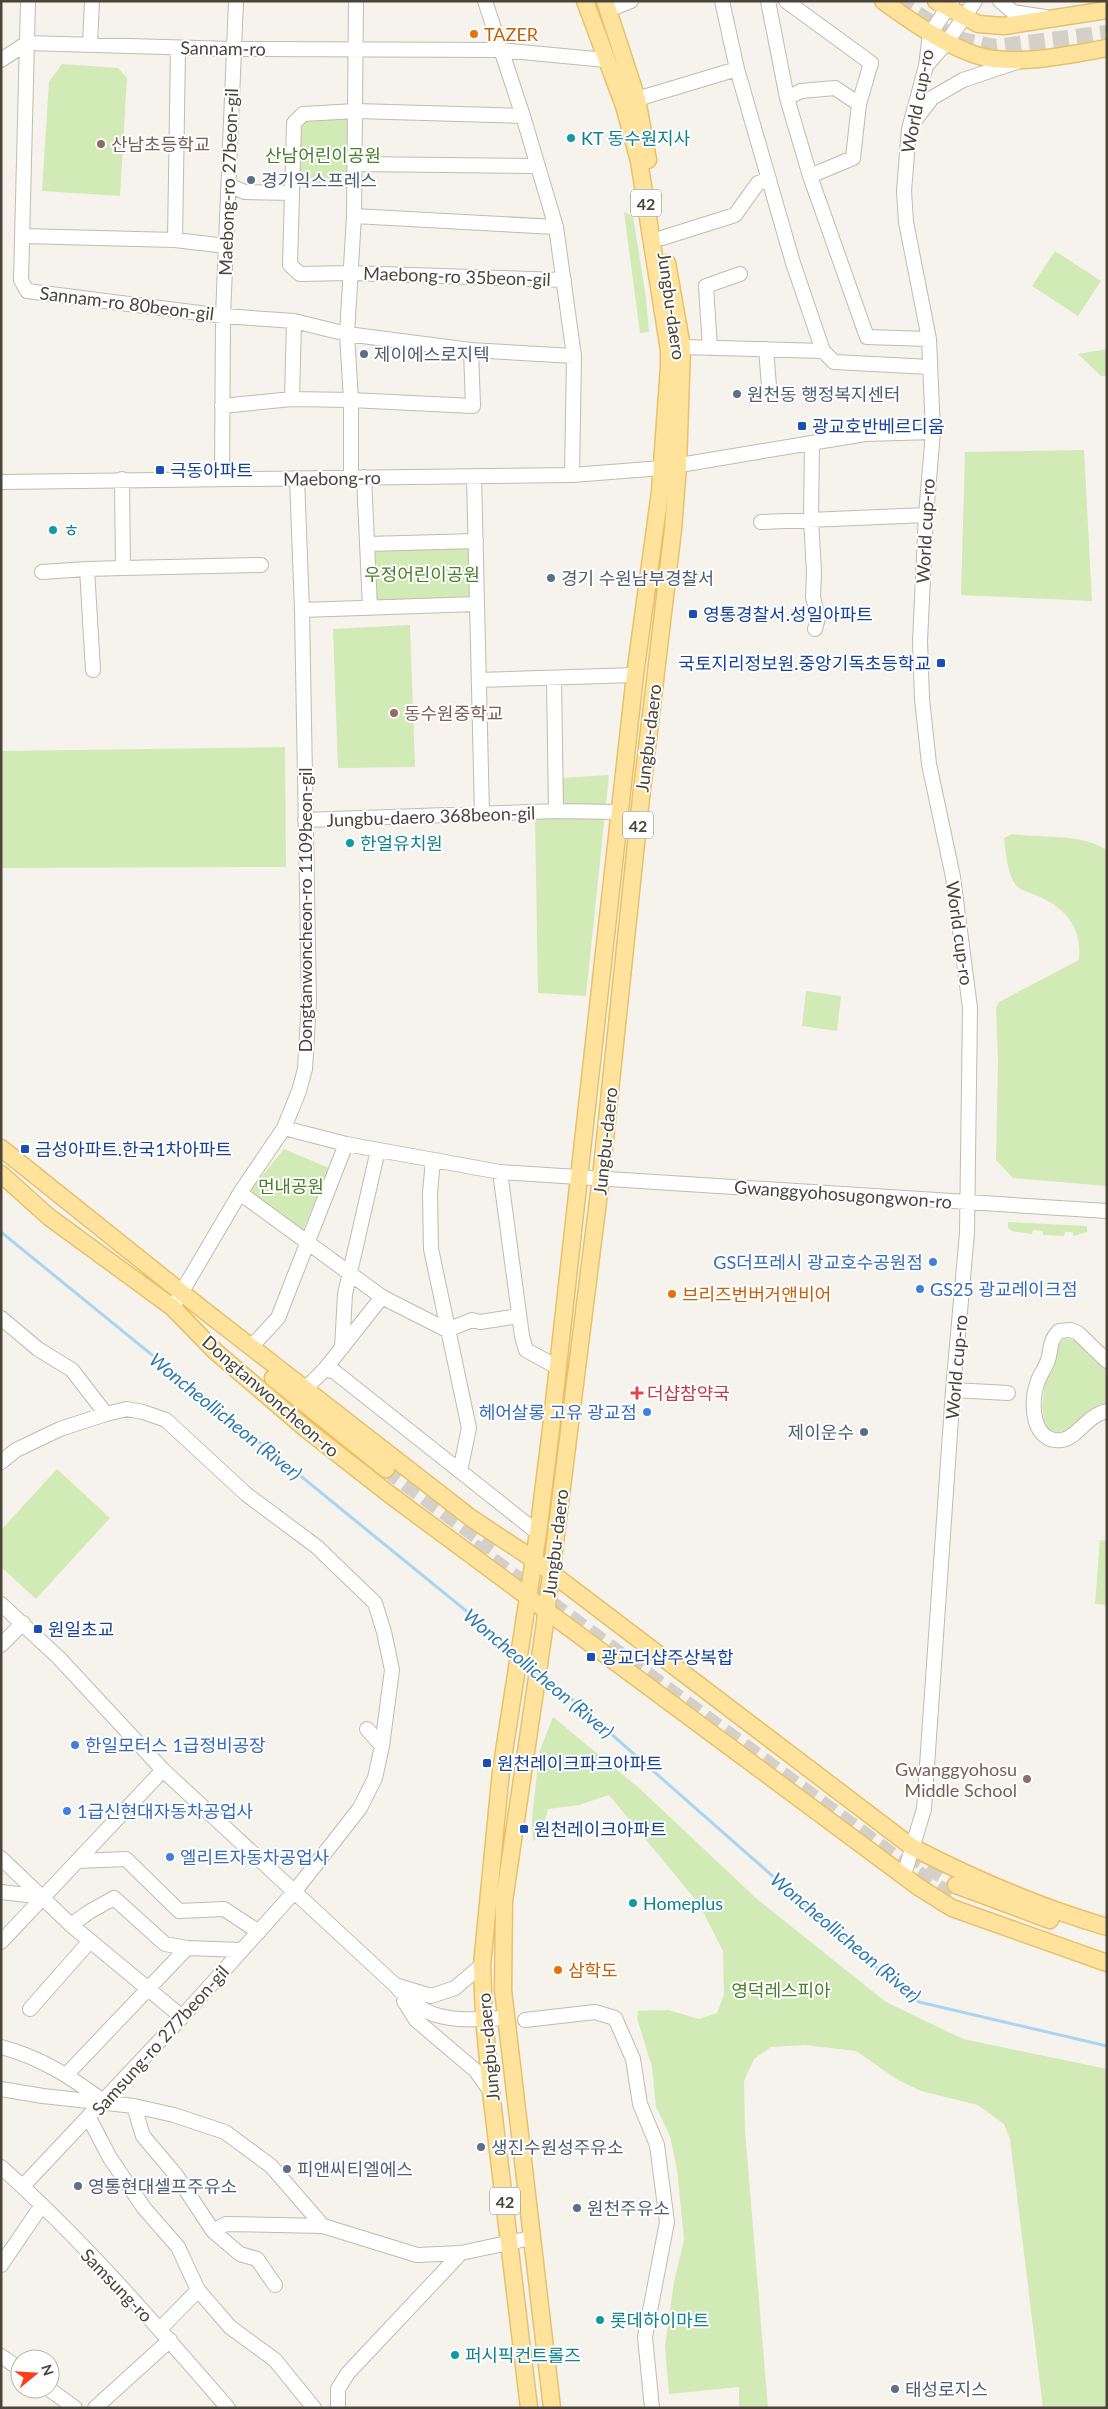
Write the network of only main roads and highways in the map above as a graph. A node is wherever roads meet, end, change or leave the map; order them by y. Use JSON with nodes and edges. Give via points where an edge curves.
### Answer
{"nodes":[{"id":1,"x":584,"y":1,"type":"edge"},
{"id":2,"x":883,"y":1,"type":"edge"},
{"id":3,"x":946,"y":4,"type":"edge"},
{"id":4,"x":607,"y":5,"type":"edge"},
{"id":5,"x":1107,"y":10,"type":"edge"},
{"id":6,"x":1107,"y":48,"type":"edge"},
{"id":7,"x":670,"y":467,"type":"junction"},
{"id":8,"x":655,"y":526,"type":"junction"},
{"id":9,"x":673,"y":529,"type":"junction"},
{"id":10,"x":1,"y":1148,"type":"edge"},
{"id":11,"x":1,"y":1174,"type":"edge"},
{"id":12,"x":184,"y":1293,"type":"junction"},
{"id":13,"x":172,"y":1307,"type":"junction"},
{"id":14,"x":533,"y":1559,"type":"junction"},
{"id":15,"x":551,"y":1573,"type":"junction"},
{"id":16,"x":526,"y":1604,"type":"junction"},
{"id":17,"x":546,"y":1612,"type":"junction"},
{"id":18,"x":1107,"y":1928,"type":"edge"},
{"id":19,"x":1107,"y":1938,"type":"edge"},
{"id":20,"x":1107,"y":1951,"type":"edge"},
{"id":21,"x":1107,"y":1963,"type":"edge"},
{"id":22,"x":489,"y":2067,"type":"junction"},
{"id":23,"x":519,"y":2133,"type":"junction"},
{"id":24,"x":529,"y":2408,"type":"edge"},
{"id":25,"x":552,"y":2408,"type":"edge"}],
"edges":[{"from":1,"to":7,"type":"main road","name":"Jungbu-daero","number":"42","via":[[624,106],[639,161],[669,350]]},
{"from":2,"to":6,"type":"main road","via":[[930,34],[974,54],[1005,59],[1056,57]]},
{"from":3,"to":5,"type":"main road","via":[[978,24],[1004,26]]},
{"from":4,"to":7,"type":"main road","name":"Jungbu-daero","number":"42","via":[[637,99],[682,347]]},
{"from":7,"to":8,"type":"main road","name":"Jungbu-daero","number":"42"},
{"from":7,"to":9,"type":"main road","name":"Jungbu-daero","number":"42"},
{"from":8,"to":9,"type":"main road"},
{"from":8,"to":14,"type":"main road","name":"Jungbu-daero","number":"42"},
{"from":9,"to":15,"type":"main road","name":"Jungbu-daero","number":"42","via":[[601,1177]]},
{"from":10,"to":12,"type":"main road","name":"Dongtanwoncheon-ro"},
{"from":11,"to":13,"type":"main road","name":"Dongtanwoncheon-ro","via":[[50,1217]]},
{"from":12,"to":13,"type":"main road","via":[[226,1340],[383,1474]]},
{"from":12,"to":14,"type":"main road","name":"Dongtanwoncheon-ro","via":[[471,1518]]},
{"from":13,"to":16,"type":"main road","name":"Dongtanwoncheon-ro","via":[[216,1352],[306,1429]]},
{"from":14,"to":15,"type":"main road","name":"Dongtanwoncheon-ro"},
{"from":14,"to":16,"type":"main road","name":"Jungbu-daero","number":"42"},
{"from":15,"to":17,"type":"main road","name":"Jungbu-daero","number":"42"},
{"from":15,"to":18,"type":"main road","name":"Dongtanwoncheon-ro","via":[[912,1846],[966,1874],[1056,1912]]},
{"from":16,"to":17,"type":"main road","name":"Dongtanwoncheon-ro"},
{"from":16,"to":22,"type":"main road","name":"Jungbu-daero","number":"42","via":[[501,1771],[482,1965]]},
{"from":17,"to":21,"type":"main road","name":"Dongtanwoncheon-ro","via":[[952,1908]]},
{"from":17,"to":23,"type":"main road","name":"Jungbu-daero","number":"42","via":[[504,1901],[504,2000]]},
{"from":19,"to":20,"type":"main road","via":[[955,1891]]},
{"from":22,"to":23,"type":"main road","via":[[499,2066],[503,2071],[511,2127]]},
{"from":22,"to":24,"type":"main road","name":"Jungbu-daero","number":"42"},
{"from":23,"to":25,"type":"main road","name":"Jungbu-daero","number":"42"}]}
